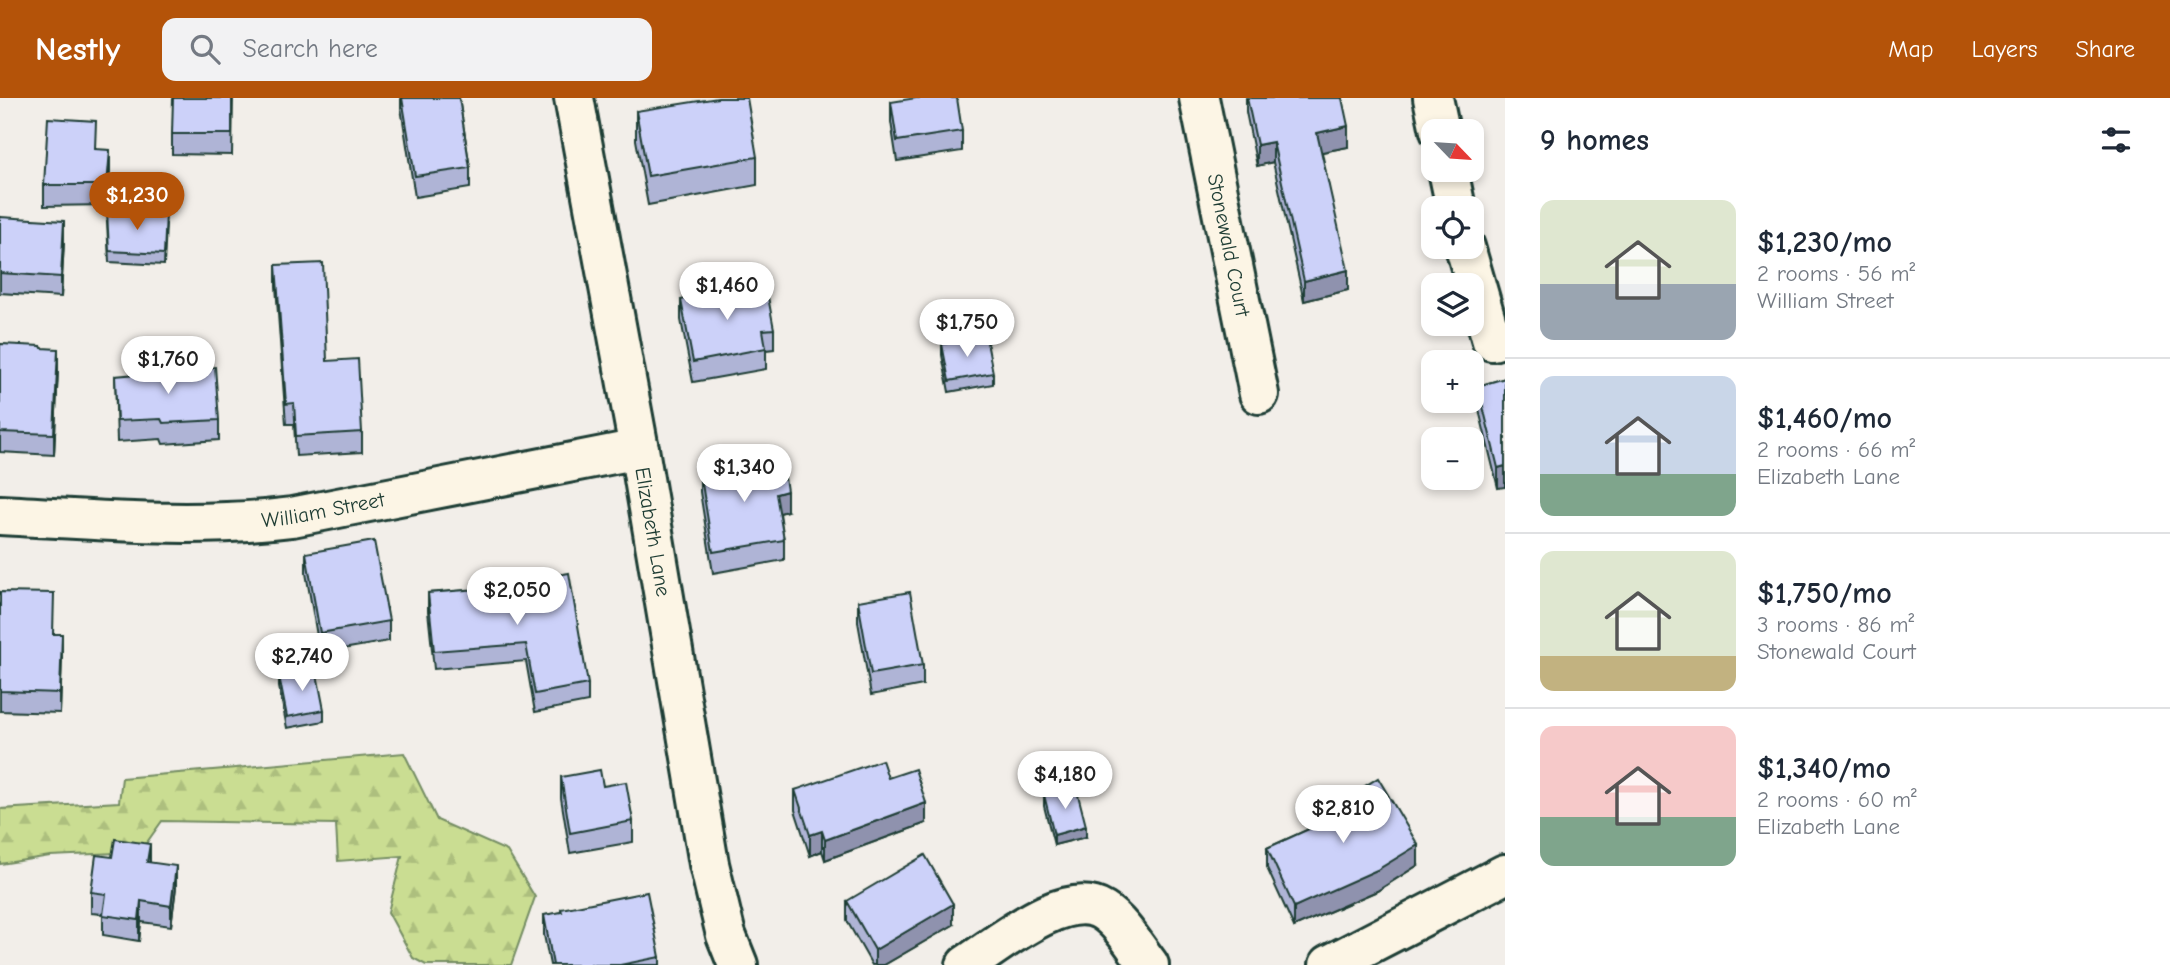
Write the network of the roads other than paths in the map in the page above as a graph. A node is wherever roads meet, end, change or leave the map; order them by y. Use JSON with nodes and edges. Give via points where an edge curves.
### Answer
{"nodes":[{"id":1,"x":574,"y":98,"type":"edge"},
{"id":2,"x":1199,"y":98,"type":"edge"},
{"id":3,"x":1433,"y":98,"type":"edge"},
{"id":4,"x":1437,"y":119,"type":"edge"},
{"id":5,"x":1469,"y":259,"type":"edge"},
{"id":6,"x":1499,"y":339,"type":"edge"},
{"id":7,"x":1259,"y":394,"type":"dead end"},
{"id":8,"x":639,"y":449,"type":"junction"},
{"id":9,"x":0,"y":515,"type":"edge"},
{"id":10,"x":1505,"y":874,"type":"edge"},
{"id":11,"x":738,"y":965,"type":"edge"},
{"id":12,"x":966,"y":965,"type":"edge"},
{"id":13,"x":1149,"y":965,"type":"edge"},
{"id":14,"x":1329,"y":965,"type":"edge"}],
"edges":[{"from":1,"to":8,"type":"street","name":"Elizabeth Lane"},
{"from":2,"to":7,"type":"street","name":"Stonewald Court"},
{"from":3,"to":4,"type":"street"},
{"from":5,"to":6,"type":"street"},
{"from":8,"to":9,"type":"street","name":"William Street","via":[[247,522],[192,525]]},
{"from":8,"to":11,"type":"street","name":"Elizabeth Lane","via":[[709,864]]},
{"from":10,"to":14,"type":"street"},
{"from":12,"to":13,"type":"street","via":[[1060,908],[1085,904],[1114,920]]}]}
